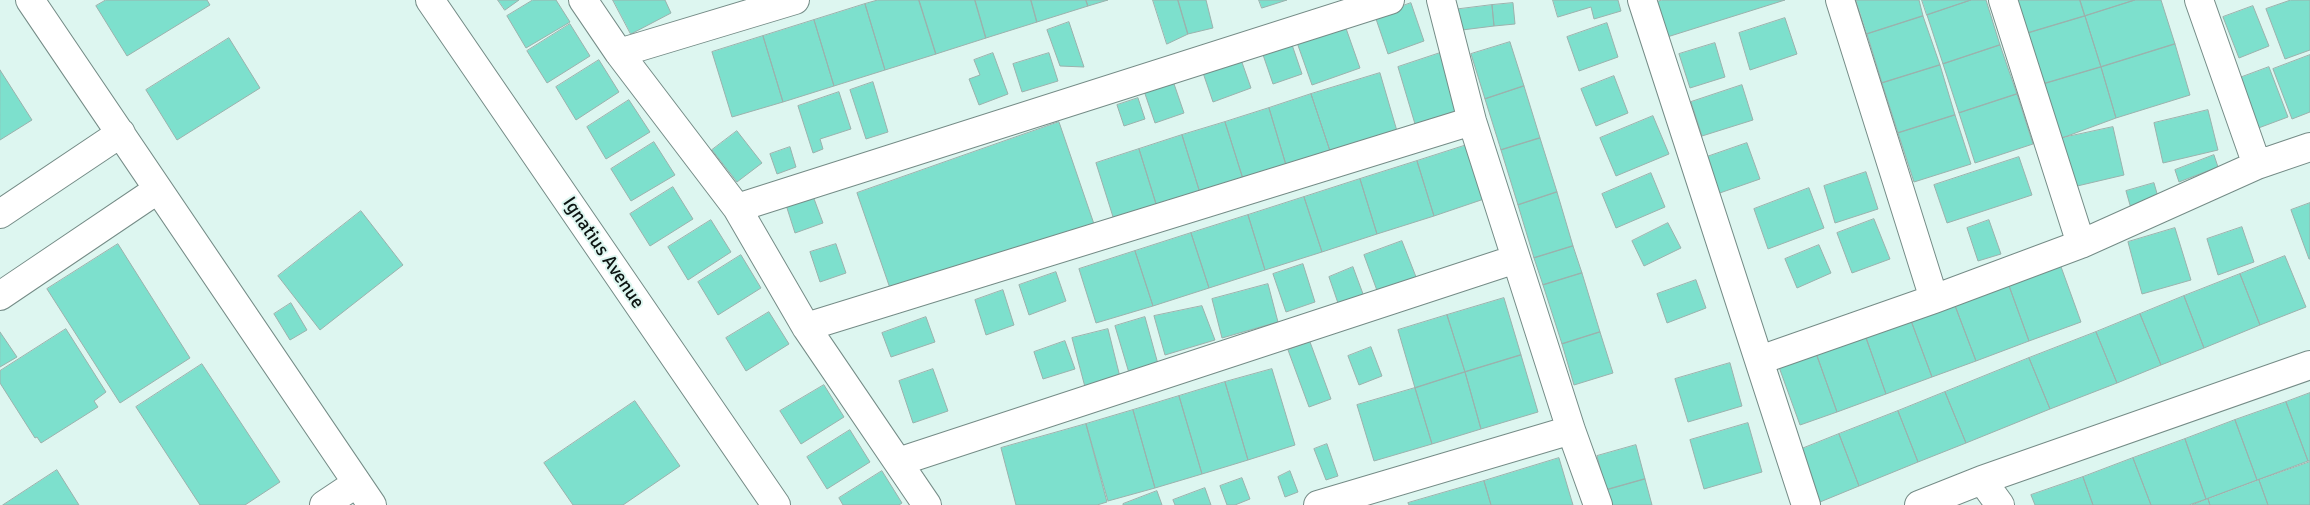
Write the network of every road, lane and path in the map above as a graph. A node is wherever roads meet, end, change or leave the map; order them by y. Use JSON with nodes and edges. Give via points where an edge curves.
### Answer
{"nodes":[{"id":1,"x":30,"y":0,"type":"edge"},
{"id":2,"x":430,"y":0,"type":"edge"},
{"id":3,"x":583,"y":0,"type":"edge"},
{"id":4,"x":795,"y":0,"type":"edge"},
{"id":5,"x":1390,"y":0,"type":"edge"},
{"id":6,"x":1441,"y":0,"type":"edge"},
{"id":7,"x":1642,"y":0,"type":"edge"},
{"id":8,"x":1840,"y":0,"type":"edge"},
{"id":9,"x":2003,"y":0,"type":"edge"},
{"id":10,"x":2199,"y":0,"type":"edge"},
{"id":11,"x":619,"y":53,"type":"junction"},
{"id":12,"x":1472,"y":121,"type":"junction"},
{"id":13,"x":121,"y":133,"type":"junction"},
{"id":14,"x":2310,"y":147,"type":"edge"},
{"id":15,"x":2256,"y":165,"type":"junction"},
{"id":16,"x":157,"y":190,"type":"junction"},
{"id":17,"x":737,"y":208,"type":"junction"},
{"id":18,"x":0,"y":214,"type":"edge"},
{"id":19,"x":2080,"y":244,"type":"junction"},
{"id":20,"x":1516,"y":259,"type":"junction"},
{"id":21,"x":0,"y":296,"type":"edge"},
{"id":22,"x":1934,"y":299,"type":"junction"},
{"id":23,"x":806,"y":327,"type":"junction"},
{"id":24,"x":1760,"y":360,"type":"junction"},
{"id":25,"x":2310,"y":365,"type":"edge"},
{"id":26,"x":1571,"y":430,"type":"junction"},
{"id":27,"x":898,"y":462,"type":"junction"},
{"id":28,"x":1982,"y":480,"type":"junction"},
{"id":29,"x":364,"y":494,"type":"edge"},
{"id":30,"x":324,"y":505,"type":"edge"},
{"id":31,"x":776,"y":505,"type":"edge"},
{"id":32,"x":927,"y":505,"type":"edge"},
{"id":33,"x":1318,"y":505,"type":"edge"},
{"id":34,"x":1598,"y":505,"type":"edge"},
{"id":35,"x":1806,"y":505,"type":"edge"},
{"id":36,"x":1920,"y":505,"type":"edge"},
{"id":37,"x":2000,"y":505,"type":"edge"}],
"edges":[{"from":1,"to":13,"type":"street"},
{"from":2,"to":31,"type":"street","name":"Ignatius Avenue"},
{"from":3,"to":11,"type":"street"},
{"from":4,"to":11,"type":"street"},
{"from":5,"to":17,"type":"street"},
{"from":6,"to":12,"type":"street"},
{"from":7,"to":24,"type":"street"},
{"from":8,"to":22,"type":"street"},
{"from":9,"to":19,"type":"street"},
{"from":10,"to":15,"type":"street"},
{"from":11,"to":17,"type":"street"},
{"from":12,"to":20,"type":"street"},
{"from":12,"to":23,"type":"street"},
{"from":13,"to":16,"type":"street"},
{"from":13,"to":18,"type":"street"},
{"from":14,"to":15,"type":"street"},
{"from":15,"to":19,"type":"street"},
{"from":16,"to":21,"type":"street"},
{"from":16,"to":29,"type":"street"},
{"from":17,"to":23,"type":"street"},
{"from":19,"to":22,"type":"street"},
{"from":20,"to":26,"type":"street"},
{"from":20,"to":27,"type":"street"},
{"from":22,"to":24,"type":"street"},
{"from":23,"to":27,"type":"street"},
{"from":24,"to":35,"type":"street"},
{"from":25,"to":28,"type":"street"},
{"from":26,"to":33,"type":"street"},
{"from":26,"to":34,"type":"street"},
{"from":27,"to":32,"type":"street"},
{"from":28,"to":36,"type":"street"},
{"from":28,"to":37,"type":"street"},
{"from":29,"to":30,"type":"street"}]}
